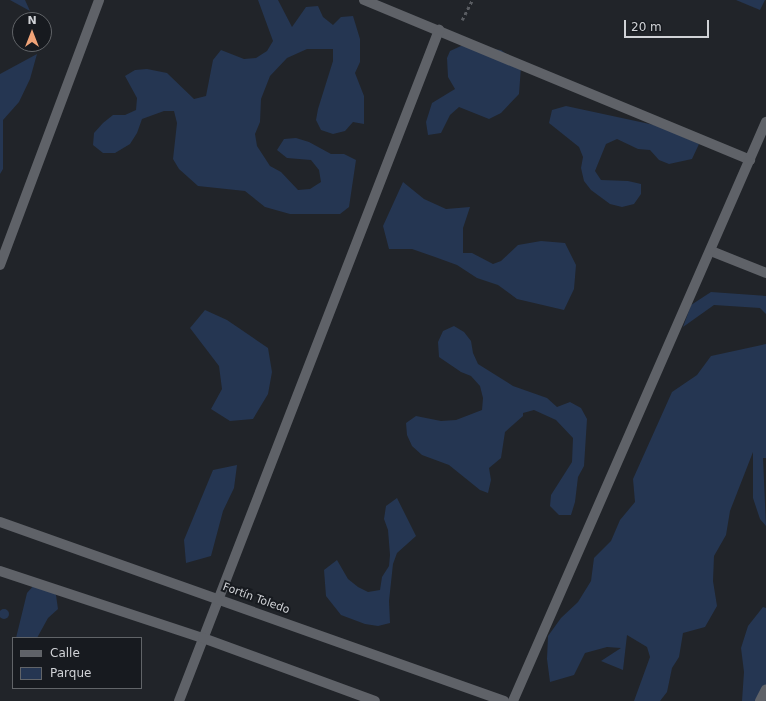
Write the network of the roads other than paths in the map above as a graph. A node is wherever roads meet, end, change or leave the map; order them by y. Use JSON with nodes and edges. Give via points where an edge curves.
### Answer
{"nodes":[{"id":1,"x":99,"y":0,"type":"edge"},
{"id":2,"x":364,"y":0,"type":"edge"},
{"id":3,"x":439,"y":30,"type":"junction"},
{"id":4,"x":766,"y":122,"type":"edge"},
{"id":5,"x":750,"y":160,"type":"junction"},
{"id":6,"x":711,"y":251,"type":"junction"},
{"id":7,"x":0,"y":265,"type":"edge"},
{"id":8,"x":766,"y":273,"type":"edge"},
{"id":9,"x":0,"y":522,"type":"edge"},
{"id":10,"x":0,"y":571,"type":"edge"},
{"id":11,"x":218,"y":598,"type":"junction"},
{"id":12,"x":203,"y":638,"type":"junction"},
{"id":13,"x":766,"y":689,"type":"edge"},
{"id":14,"x":179,"y":701,"type":"edge"},
{"id":15,"x":375,"y":701,"type":"edge"},
{"id":16,"x":504,"y":701,"type":"edge"},
{"id":17,"x":513,"y":701,"type":"edge"},
{"id":18,"x":760,"y":701,"type":"edge"}],
"edges":[{"from":1,"to":7,"type":"street"},
{"from":2,"to":3,"type":"street"},
{"from":3,"to":5,"type":"street"},
{"from":3,"to":11,"type":"street"},
{"from":4,"to":5,"type":"street"},
{"from":5,"to":6,"type":"street"},
{"from":6,"to":8,"type":"street"},
{"from":6,"to":17,"type":"street"},
{"from":9,"to":11,"type":"street","name":"Fortín Toledo"},
{"from":10,"to":12,"type":"street"},
{"from":11,"to":12,"type":"street"},
{"from":11,"to":16,"type":"street","name":"Fortín Toledo"},
{"from":12,"to":14,"type":"street"},
{"from":12,"to":15,"type":"street"},
{"from":13,"to":18,"type":"street"}]}
